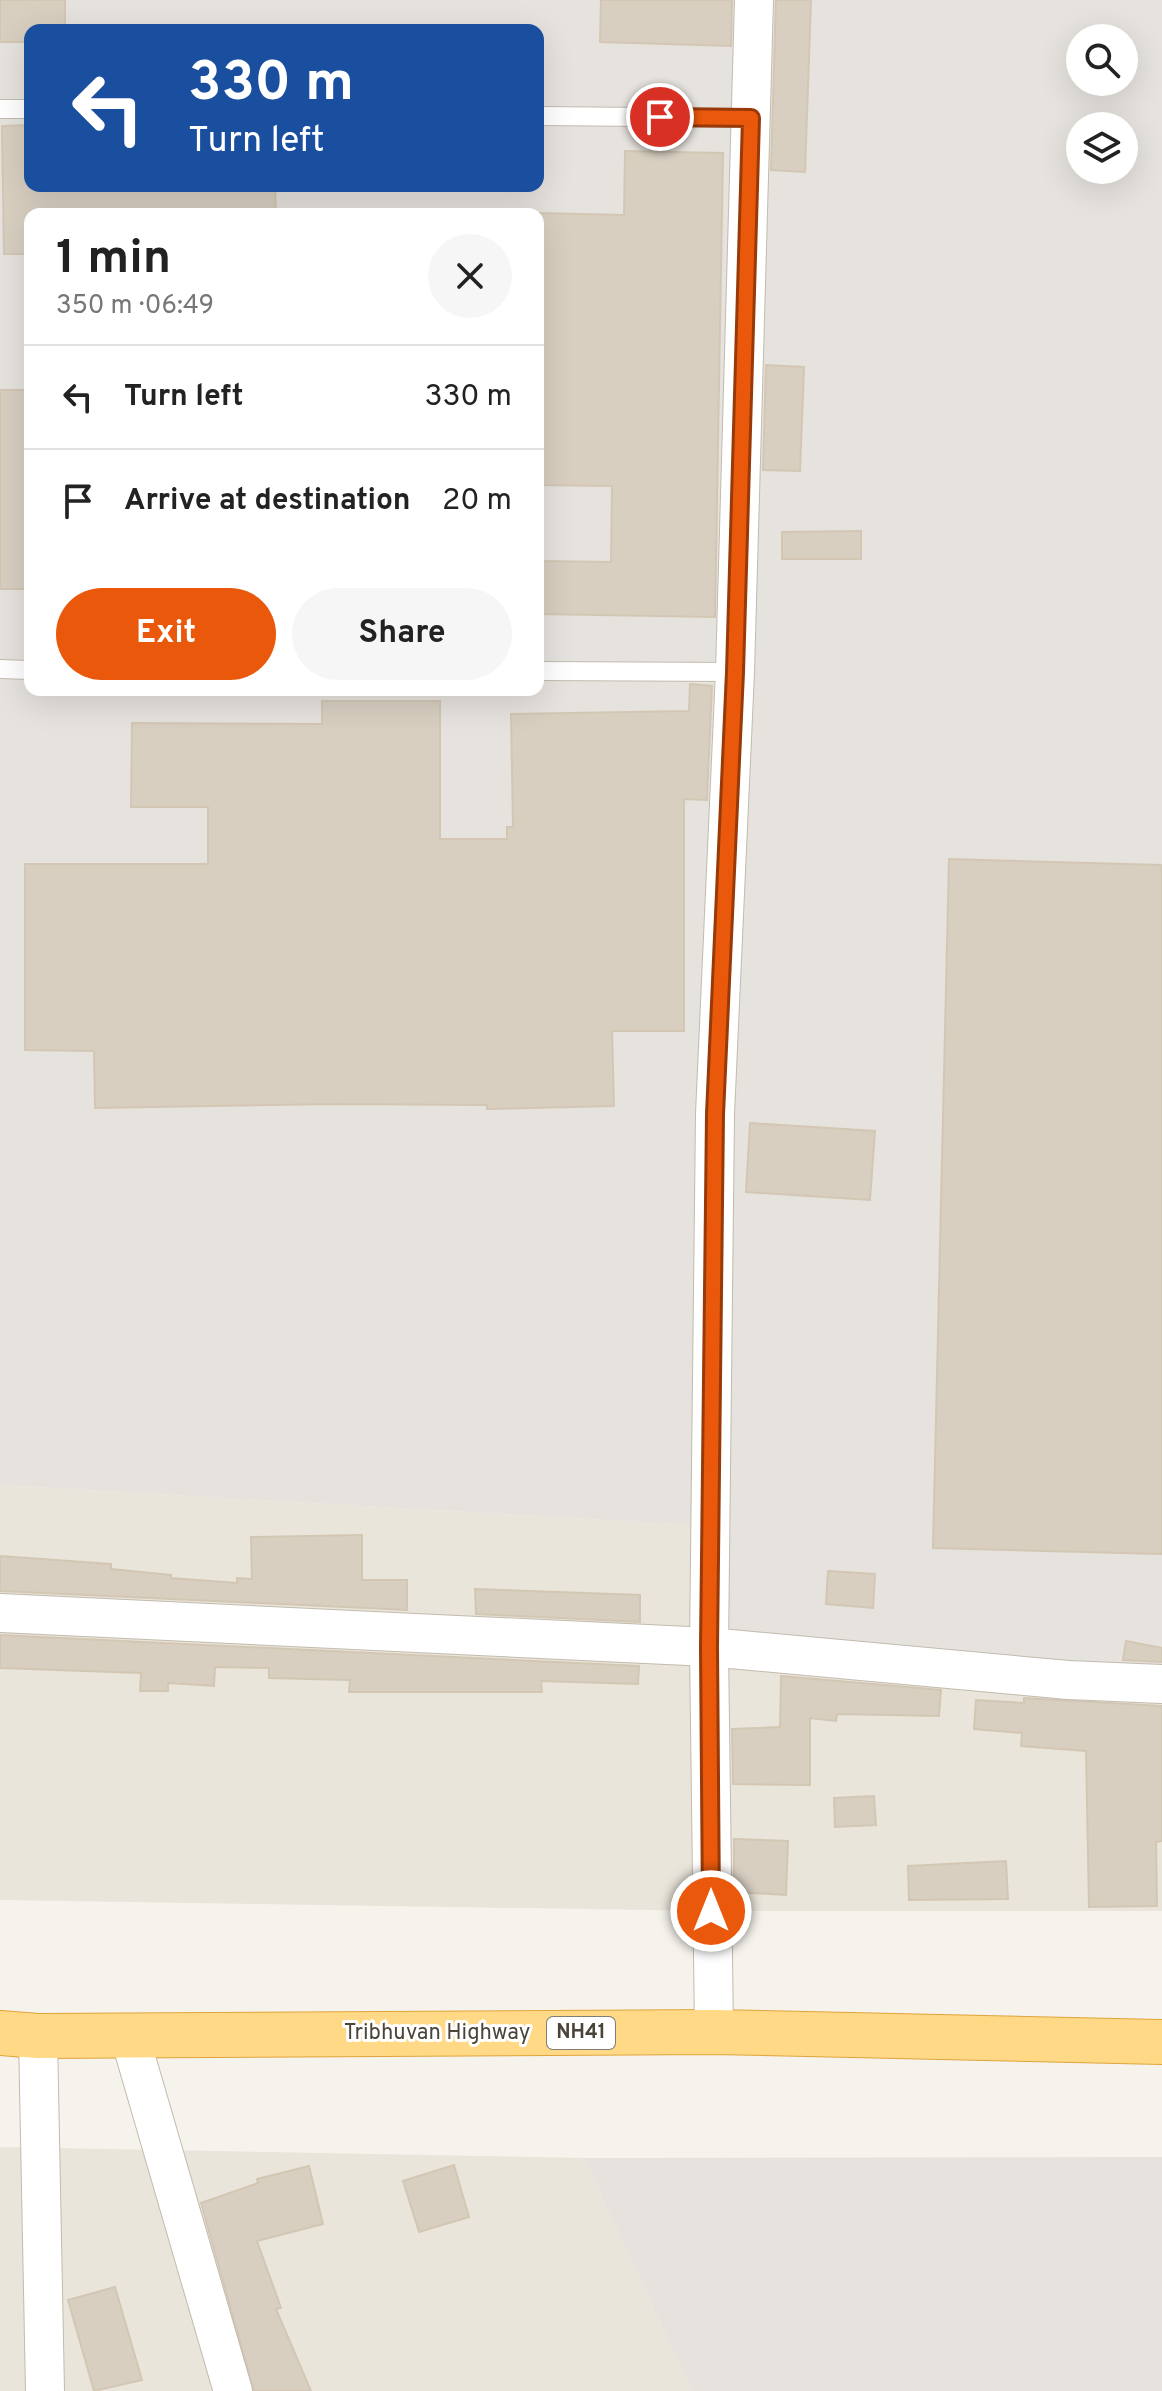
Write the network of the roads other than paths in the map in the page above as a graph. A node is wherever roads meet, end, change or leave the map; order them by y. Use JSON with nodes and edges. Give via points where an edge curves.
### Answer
{"nodes":[{"id":1,"x":754,"y":0,"type":"edge"},
{"id":2,"x":0,"y":109,"type":"edge"},
{"id":3,"x":24,"y":109,"type":"edge"},
{"id":4,"x":544,"y":116,"type":"edge"},
{"id":5,"x":751,"y":118,"type":"junction"},
{"id":6,"x":0,"y":669,"type":"edge"},
{"id":7,"x":24,"y":670,"type":"edge"},
{"id":8,"x":544,"y":671,"type":"edge"},
{"id":9,"x":735,"y":672,"type":"junction"},
{"id":10,"x":0,"y":1613,"type":"edge"},
{"id":11,"x":709,"y":1647,"type":"junction"},
{"id":12,"x":1162,"y":1684,"type":"edge"},
{"id":13,"x":714,"y":2032,"type":"junction"},
{"id":14,"x":129,"y":2034,"type":"junction"},
{"id":15,"x":19,"y":2035,"type":"edge"},
{"id":16,"x":1162,"y":2042,"type":"edge"},
{"id":17,"x":45,"y":2391,"type":"edge"},
{"id":18,"x":233,"y":2391,"type":"edge"}],
"edges":[{"from":1,"to":5,"type":"street"},
{"from":2,"to":3,"type":"lane"},
{"from":4,"to":5,"type":"lane"},
{"from":5,"to":9,"type":"street"},
{"from":6,"to":7,"type":"lane"},
{"from":8,"to":9,"type":"lane"},
{"from":9,"to":11,"type":"street","via":[[715,1114]]},
{"from":10,"to":11,"type":"street"},
{"from":11,"to":12,"type":"street"},
{"from":11,"to":13,"type":"street"},
{"from":13,"to":14,"type":"highway","name":"Tribhuvan Highway","number":"NH41"},
{"from":13,"to":16,"type":"highway","name":"Tribhuvan Highway","number":"NH41"},
{"from":14,"to":15,"type":"highway","name":"Tribhuvan Highway","number":"NH41"},
{"from":14,"to":18,"type":"street"},
{"from":15,"to":17,"type":"street"}]}
